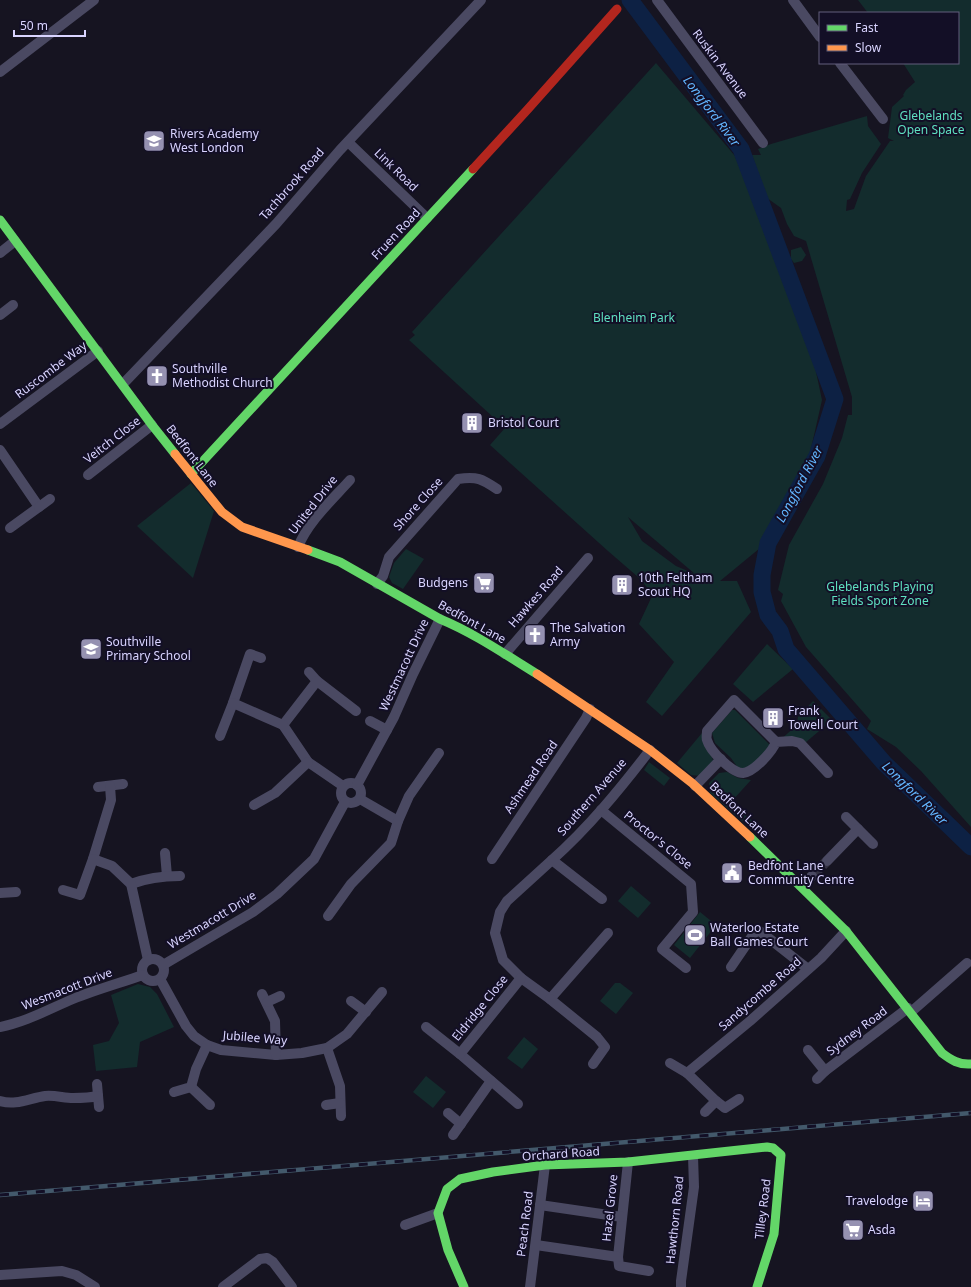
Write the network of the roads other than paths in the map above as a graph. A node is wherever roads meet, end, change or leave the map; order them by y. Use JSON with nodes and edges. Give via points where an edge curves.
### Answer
{"nodes":[{"id":1,"x":94,"y":0,"type":"edge"},
{"id":2,"x":481,"y":0,"type":"edge"},
{"id":3,"x":656,"y":0,"type":"edge"},
{"id":4,"x":792,"y":0,"type":"edge"},
{"id":5,"x":617,"y":9,"type":"dead end"},
{"id":6,"x":819,"y":36,"type":"edge"},
{"id":7,"x":841,"y":64,"type":"edge"},
{"id":8,"x":0,"y":72,"type":"edge"},
{"id":9,"x":883,"y":119,"type":"dead end"},
{"id":10,"x":348,"y":142,"type":"junction"},
{"id":11,"x":763,"y":143,"type":"dead end"},
{"id":12,"x":427,"y":218,"type":"junction"},
{"id":13,"x":0,"y":220,"type":"edge"},
{"id":14,"x":15,"y":241,"type":"junction"},
{"id":15,"x":0,"y":253,"type":"edge"},
{"id":16,"x":14,"y":305,"type":"dead end"},
{"id":17,"x":0,"y":315,"type":"edge"},
{"id":18,"x":98,"y":351,"type":"junction"},
{"id":19,"x":122,"y":384,"type":"junction"},
{"id":20,"x":0,"y":424,"type":"edge"},
{"id":21,"x":152,"y":425,"type":"junction"},
{"id":22,"x":0,"y":450,"type":"edge"},
{"id":23,"x":191,"y":474,"type":"junction"},
{"id":24,"x":88,"y":475,"type":"dead end"},
{"id":25,"x":350,"y":480,"type":"dead end"},
{"id":26,"x":497,"y":489,"type":"dead end"},
{"id":27,"x":50,"y":499,"type":"dead end"},
{"id":28,"x":39,"y":507,"type":"junction"},
{"id":29,"x":10,"y":528,"type":"dead end"},
{"id":30,"x":298,"y":547,"type":"junction"},
{"id":31,"x":588,"y":558,"type":"dead end"},
{"id":32,"x":377,"y":584,"type":"junction"},
{"id":33,"x":440,"y":619,"type":"junction"},
{"id":34,"x":504,"y":654,"type":"junction"},
{"id":35,"x":261,"y":658,"type":"dead end"},
{"id":36,"x":309,"y":672,"type":"dead end"},
{"id":37,"x":317,"y":681,"type":"junction"},
{"id":38,"x":233,"y":703,"type":"junction"},
{"id":39,"x":590,"y":709,"type":"junction"},
{"id":40,"x":356,"y":711,"type":"dead end"},
{"id":41,"x":370,"y":720,"type":"dead end"},
{"id":42,"x":283,"y":725,"type":"junction"},
{"id":43,"x":387,"y":730,"type":"junction"},
{"id":44,"x":220,"y":736,"type":"dead end"},
{"id":45,"x":776,"y":742,"type":"junction"},
{"id":46,"x":650,"y":750,"type":"junction"},
{"id":47,"x":439,"y":753,"type":"dead end"},
{"id":48,"x":721,"y":759,"type":"junction"},
{"id":49,"x":308,"y":762,"type":"junction"},
{"id":50,"x":828,"y":773,"type":"dead end"},
{"id":51,"x":123,"y":784,"type":"dead end"},
{"id":52,"x":357,"y":785,"type":"junction"},
{"id":53,"x":110,"y":786,"type":"junction"},
{"id":54,"x":343,"y":786,"type":"junction"},
{"id":55,"x":695,"y":786,"type":"junction"},
{"id":56,"x":98,"y":787,"type":"dead end"},
{"id":57,"x":360,"y":799,"type":"junction"},
{"id":58,"x":345,"y":802,"type":"junction"},
{"id":59,"x":254,"y":805,"type":"dead end"},
{"id":60,"x":601,"y":810,"type":"junction"},
{"id":61,"x":846,"y":817,"type":"dead end"},
{"id":62,"x":398,"y":821,"type":"junction"},
{"id":63,"x":858,"y":829,"type":"junction"},
{"id":64,"x":874,"y":844,"type":"dead end"},
{"id":65,"x":165,"y":853,"type":"dead end"},
{"id":66,"x":93,"y":859,"type":"junction"},
{"id":67,"x":492,"y":859,"type":"dead end"},
{"id":68,"x":552,"y":860,"type":"junction"},
{"id":69,"x":827,"y":861,"type":"tunnel mouth"},
{"id":70,"x":167,"y":876,"type":"junction"},
{"id":71,"x":180,"y":876,"type":"dead end"},
{"id":72,"x":812,"y":876,"type":"tunnel mouth"},
{"id":73,"x":131,"y":884,"type":"junction"},
{"id":74,"x":801,"y":886,"type":"junction"},
{"id":75,"x":63,"y":890,"type":"dead end"},
{"id":76,"x":16,"y":892,"type":"dead end"},
{"id":77,"x":0,"y":893,"type":"edge"},
{"id":78,"x":602,"y":899,"type":"dead end"},
{"id":79,"x":328,"y":916,"type":"dead end"},
{"id":80,"x":846,"y":931,"type":"junction"},
{"id":81,"x":608,"y":933,"type":"dead end"},
{"id":82,"x":148,"y":960,"type":"junction"},
{"id":83,"x":967,"y":963,"type":"dead end"},
{"id":84,"x":163,"y":965,"type":"junction"},
{"id":85,"x":730,"y":966,"type":"dead end"},
{"id":86,"x":686,"y":968,"type":"dead end"},
{"id":87,"x":808,"y":969,"type":"junction"},
{"id":88,"x":143,"y":975,"type":"junction"},
{"id":89,"x":521,"y":978,"type":"junction"},
{"id":90,"x":160,"y":979,"type":"junction"},
{"id":91,"x":382,"y":992,"type":"dead end"},
{"id":92,"x":280,"y":996,"type":"dead end"},
{"id":93,"x":550,"y":999,"type":"junction"},
{"id":94,"x":351,"y":1000,"type":"dead end"},
{"id":95,"x":909,"y":1010,"type":"junction"},
{"id":96,"x":366,"y":1012,"type":"junction"},
{"id":97,"x":0,"y":1027,"type":"edge"},
{"id":98,"x":426,"y":1027,"type":"dead end"},
{"id":99,"x":207,"y":1045,"type":"junction"},
{"id":100,"x":327,"y":1048,"type":"junction"},
{"id":101,"x":808,"y":1050,"type":"dead end"},
{"id":102,"x":460,"y":1054,"type":"junction"},
{"id":103,"x":276,"y":1055,"type":"junction"},
{"id":104,"x":670,"y":1063,"type":"dead end"},
{"id":105,"x":593,"y":1064,"type":"dead end"},
{"id":106,"x":971,"y":1064,"type":"edge"},
{"id":107,"x":825,"y":1071,"type":"junction"},
{"id":108,"x":687,"y":1073,"type":"junction"},
{"id":109,"x":817,"y":1079,"type":"dead end"},
{"id":110,"x":491,"y":1081,"type":"junction"},
{"id":111,"x":97,"y":1084,"type":"dead end"},
{"id":112,"x":191,"y":1087,"type":"junction"},
{"id":113,"x":174,"y":1092,"type":"dead end"},
{"id":114,"x":98,"y":1096,"type":"junction"},
{"id":115,"x":739,"y":1099,"type":"dead end"},
{"id":116,"x":0,"y":1101,"type":"edge"},
{"id":117,"x":716,"y":1101,"type":"junction"},
{"id":118,"x":340,"y":1103,"type":"junction"},
{"id":119,"x":518,"y":1104,"type":"dead end"},
{"id":120,"x":210,"y":1105,"type":"dead end"},
{"id":121,"x":326,"y":1105,"type":"dead end"},
{"id":122,"x":99,"y":1107,"type":"dead end"},
{"id":123,"x":706,"y":1112,"type":"dead end"},
{"id":124,"x":448,"y":1113,"type":"dead end"},
{"id":125,"x":341,"y":1116,"type":"dead end"},
{"id":126,"x":461,"y":1124,"type":"junction"},
{"id":127,"x":453,"y":1135,"type":"dead end"},
{"id":128,"x":781,"y":1155,"type":"joint"},
{"id":129,"x":693,"y":1156,"type":"junction"},
{"id":130,"x":628,"y":1162,"type":"junction"},
{"id":131,"x":545,"y":1165,"type":"junction"},
{"id":132,"x":540,"y":1204,"type":"junction"},
{"id":133,"x":438,"y":1213,"type":"junction"},
{"id":134,"x":622,"y":1216,"type":"junction"},
{"id":135,"x":405,"y":1226,"type":"dead end"},
{"id":136,"x":536,"y":1245,"type":"junction"},
{"id":137,"x":618,"y":1257,"type":"junction"},
{"id":138,"x":649,"y":1271,"type":"dead end"},
{"id":139,"x":0,"y":1275,"type":"edge"},
{"id":140,"x":95,"y":1287,"type":"edge"},
{"id":141,"x":222,"y":1287,"type":"edge"},
{"id":142,"x":292,"y":1287,"type":"edge"},
{"id":143,"x":464,"y":1287,"type":"edge"},
{"id":144,"x":530,"y":1287,"type":"edge"},
{"id":145,"x":681,"y":1287,"type":"edge"},
{"id":146,"x":757,"y":1287,"type":"edge"}],
"edges":[{"from":1,"to":8,"type":"street"},
{"from":2,"to":10,"type":"street","name":"Tachbrook Road"},
{"from":3,"to":11,"type":"street","name":"Ruskin Avenue"},
{"from":4,"to":6,"type":"street"},
{"from":5,"to":12,"type":"main road","name":"Fruen Road"},
{"from":7,"to":9,"type":"street"},
{"from":10,"to":12,"type":"street","name":"Link Road"},
{"from":10,"to":19,"type":"street","name":"Tachbrook Road","via":[[276,224]]},
{"from":12,"to":23,"type":"main road","name":"Fruen Road"},
{"from":13,"to":14,"type":"main road","name":"Bedfont Lane"},
{"from":14,"to":15,"type":"street"},
{"from":14,"to":18,"type":"main road","name":"Bedfont Lane"},
{"from":16,"to":17,"type":"street"},
{"from":18,"to":19,"type":"main road","name":"Bedfont Lane"},
{"from":18,"to":20,"type":"street","name":"Ruscombe Way"},
{"from":19,"to":21,"type":"main road","name":"Bedfont Lane"},
{"from":21,"to":23,"type":"main road","name":"Bedfont Lane"},
{"from":21,"to":24,"type":"street","name":"Veitch Close"},
{"from":22,"to":28,"type":"street"},
{"from":23,"to":30,"type":"main road","name":"Bedfont Lane","via":[[222,512],[232,520],[252,531]]},
{"from":25,"to":30,"type":"street","name":"United Drive","via":[[317,517]]},
{"from":26,"to":32,"type":"street","name":"Shore Close","via":[[483,479],[458,479],[389,557],[383,576]]},
{"from":27,"to":28,"type":"street"},
{"from":28,"to":29,"type":"street"},
{"from":30,"to":32,"type":"main road","name":"Bedfont Lane","via":[[329,557]]},
{"from":31,"to":34,"type":"street","name":"Hawkes Road"},
{"from":32,"to":33,"type":"main road","name":"Bedfont Lane"},
{"from":33,"to":34,"type":"main road","name":"Bedfont Lane"},
{"from":33,"to":43,"type":"street","name":"Westmacott Drive"},
{"from":34,"to":39,"type":"main road","name":"Bedfont Lane"},
{"from":35,"to":38,"type":"street","via":[[250,654]]},
{"from":36,"to":37,"type":"street"},
{"from":37,"to":40,"type":"street"},
{"from":37,"to":42,"type":"street"},
{"from":38,"to":42,"type":"street"},
{"from":38,"to":44,"type":"street"},
{"from":39,"to":46,"type":"main road","name":"Bedfont Lane"},
{"from":39,"to":67,"type":"street","name":"Ashmead Road"},
{"from":41,"to":43,"type":"street"},
{"from":42,"to":49,"type":"street"},
{"from":43,"to":52,"type":"street","name":"Westmacott Drive"},
{"from":45,"to":48,"type":"street","via":[[760,763],[745,773],[737,772]]},
{"from":45,"to":48,"type":"street","via":[[734,700],[707,731],[710,746]]},
{"from":45,"to":50,"type":"street","via":[[800,743]]},
{"from":46,"to":55,"type":"main road","name":"Bedfont Lane"},
{"from":46,"to":60,"type":"street","name":"Southern Avenue"},
{"from":47,"to":62,"type":"street","via":[[409,796]]},
{"from":48,"to":55,"type":"street"},
{"from":49,"to":54,"type":"street"},
{"from":49,"to":59,"type":"street","via":[[275,793]]},
{"from":51,"to":53,"type":"street"},
{"from":52,"to":54,"type":"street","via":[[351,783]]},
{"from":52,"to":57,"type":"street","via":[[362,791]]},
{"from":53,"to":56,"type":"street"},
{"from":53,"to":66,"type":"street","via":[[111,800]]},
{"from":54,"to":58,"type":"street","via":[[341,796]]},
{"from":55,"to":74,"type":"main road","name":"Bedfont Lane"},
{"from":57,"to":58,"type":"street","via":[[354,804]]},
{"from":57,"to":62,"type":"street"},
{"from":58,"to":84,"type":"street","name":"Westmacott Drive","via":[[314,859],[277,894],[253,912]]},
{"from":60,"to":68,"type":"street","name":"Southern Avenue"},
{"from":60,"to":86,"type":"street","name":"Proctor's Close","via":[[691,884],[693,912],[662,949]]},
{"from":61,"to":63,"type":"street"},
{"from":62,"to":79,"type":"street","via":[[392,843],[351,884]]},
{"from":63,"to":64,"type":"street"},
{"from":63,"to":69,"type":"street"},
{"from":65,"to":70,"type":"street"},
{"from":66,"to":73,"type":"street","via":[[112,866]]},
{"from":66,"to":75,"type":"street","via":[[79,898]]},
{"from":68,"to":78,"type":"street"},
{"from":68,"to":89,"type":"street","name":"Southern Avenue","via":[[507,901],[500,912],[495,932],[503,960]]},
{"from":70,"to":71,"type":"street"},
{"from":70,"to":73,"type":"street","via":[[144,879]]},
{"from":72,"to":74,"type":"street"},
{"from":73,"to":82,"type":"street"},
{"from":74,"to":80,"type":"main road","name":"Bedfont Lane"},
{"from":76,"to":77,"type":"street"},
{"from":80,"to":87,"type":"street","name":"Sandycombe Road"},
{"from":80,"to":95,"type":"main road","name":"Bedfont Lane"},
{"from":81,"to":93,"type":"street"},
{"from":82,"to":84,"type":"street","via":[[158,960]]},
{"from":82,"to":88,"type":"street","via":[[142,967]]},
{"from":83,"to":95,"type":"street","name":"Sydney Road"},
{"from":84,"to":90,"type":"street","via":[[164,973]]},
{"from":85,"to":87,"type":"street","via":[[757,929]]},
{"from":87,"to":108,"type":"street","name":"Sandycombe Road"},
{"from":88,"to":90,"type":"street","via":[[152,981]]},
{"from":88,"to":97,"type":"street","name":"Wesmacott Drive"},
{"from":89,"to":93,"type":"street","name":"Southern Avenue"},
{"from":89,"to":102,"type":"street","name":"Eldridge Close"},
{"from":90,"to":99,"type":"street","name":"Jubilee Way","via":[[186,1026],[194,1036]]},
{"from":91,"to":96,"type":"street","name":"Jubilee Way"},
{"from":92,"to":103,"type":"street","via":[[264,998],[275,1021]]},
{"from":93,"to":105,"type":"street","name":"Southern Avenue","via":[[597,1037],[605,1047]]},
{"from":94,"to":96,"type":"street"},
{"from":95,"to":106,"type":"main road","name":"Bedfont Lane","via":[[942,1053],[953,1061]]},
{"from":95,"to":107,"type":"street","name":"Sydney Road"},
{"from":96,"to":100,"type":"street","name":"Jubilee Way","via":[[347,1034]]},
{"from":98,"to":102,"type":"street","name":"Eldridge Close"},
{"from":99,"to":103,"type":"street","name":"Jubilee Way","via":[[221,1050]]},
{"from":99,"to":112,"type":"street"},
{"from":100,"to":103,"type":"street","name":"Jubilee Way"},
{"from":100,"to":118,"type":"street","via":[[340,1086]]},
{"from":101,"to":107,"type":"street","name":"Sydney Road"},
{"from":102,"to":110,"type":"street","name":"Eldridge Close"},
{"from":104,"to":108,"type":"street"},
{"from":107,"to":109,"type":"street"},
{"from":108,"to":117,"type":"street"},
{"from":110,"to":119,"type":"street","name":"Eldridge Close"},
{"from":110,"to":126,"type":"street"},
{"from":111,"to":114,"type":"street"},
{"from":112,"to":113,"type":"street"},
{"from":112,"to":120,"type":"street"},
{"from":114,"to":116,"type":"street","via":[[46,1096],[17,1103]]},
{"from":114,"to":122,"type":"street"},
{"from":115,"to":117,"type":"street","via":[[725,1108]]},
{"from":117,"to":123,"type":"street"},
{"from":118,"to":121,"type":"street"},
{"from":118,"to":125,"type":"street"},
{"from":124,"to":126,"type":"street"},
{"from":126,"to":127,"type":"street"},
{"from":128,"to":129,"type":"main road","name":"Orchard Road","via":[[773,1148],[767,1147]]},
{"from":128,"to":146,"type":"main road","name":"Tilley Road","via":[[774,1234]]},
{"from":129,"to":130,"type":"main road","name":"Orchard Road"},
{"from":129,"to":145,"type":"street","name":"Hawthorn Road","via":[[694,1187]]},
{"from":130,"to":131,"type":"main road","name":"Orchard Road"},
{"from":130,"to":134,"type":"street","name":"Hazel Grove"},
{"from":131,"to":132,"type":"street","name":"Peach Road"},
{"from":131,"to":133,"type":"main road","name":"Orchard Road","via":[[460,1179],[448,1189]]},
{"from":132,"to":134,"type":"street"},
{"from":132,"to":136,"type":"street","name":"Peach Road"},
{"from":133,"to":135,"type":"street"},
{"from":133,"to":143,"type":"main road","via":[[448,1250]]},
{"from":134,"to":137,"type":"street","name":"Hazel Grove"},
{"from":136,"to":137,"type":"street"},
{"from":136,"to":144,"type":"street","name":"Peach Road"},
{"from":137,"to":138,"type":"street","via":[[619,1266]]},
{"from":139,"to":140,"type":"street","via":[[62,1271],[76,1274]]},
{"from":141,"to":142,"type":"street","via":[[260,1259],[267,1258]]}]}
